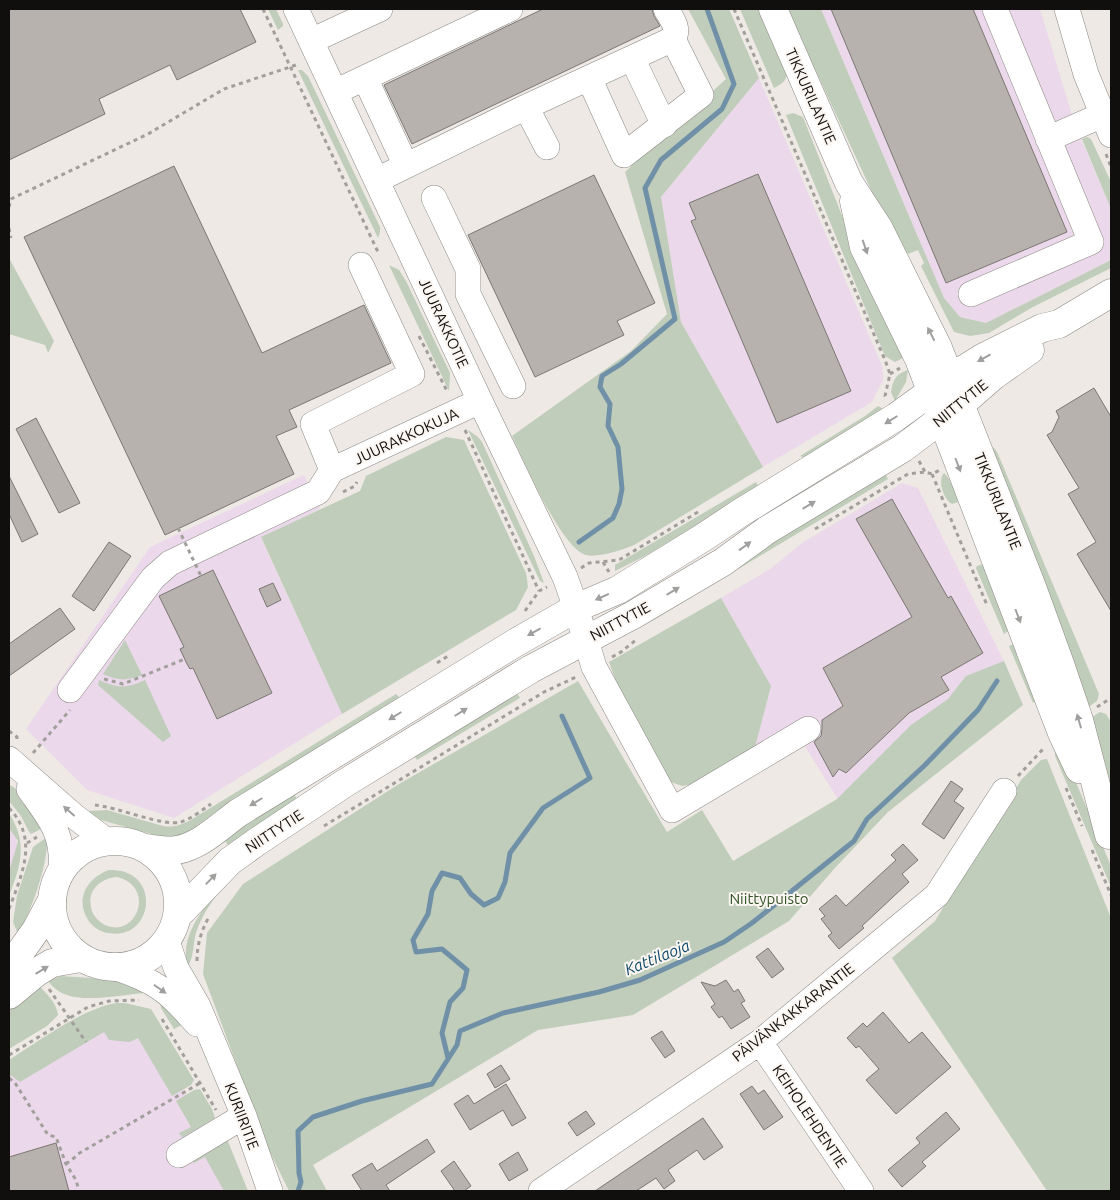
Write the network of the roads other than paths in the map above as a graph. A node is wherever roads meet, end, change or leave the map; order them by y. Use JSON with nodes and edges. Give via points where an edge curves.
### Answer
{"nodes":[{"id":1,"x":296,"y":9,"type":"edge"},
{"id":2,"x":380,"y":9,"type":"edge"},
{"id":3,"x":510,"y":9,"type":"edge"},
{"id":4,"x":666,"y":9,"type":"edge"},
{"id":5,"x":773,"y":9,"type":"edge"},
{"id":6,"x":995,"y":9,"type":"edge"},
{"id":7,"x":1067,"y":9,"type":"edge"},
{"id":8,"x":673,"y":39,"type":"junction"},
{"id":9,"x":315,"y":49,"type":"junction"},
{"id":10,"x":632,"y":58,"type":"junction"},
{"id":11,"x":365,"y":78,"type":"junction"},
{"id":12,"x":589,"y":78,"type":"junction"},
{"id":13,"x":335,"y":92,"type":"junction"},
{"id":14,"x":526,"y":107,"type":"junction"},
{"id":15,"x":664,"y":125,"type":"junction"},
{"id":16,"x":1107,"y":125,"type":"edge"},
{"id":17,"x":1048,"y":139,"type":"junction"},
{"id":18,"x":547,"y":147,"type":"dead end"},
{"id":19,"x":406,"y":166,"type":"junction"},
{"id":20,"x":377,"y":180,"type":"junction"},
{"id":21,"x":434,"y":198,"type":"dead end"},
{"id":22,"x":361,"y":265,"type":"dead end"},
{"id":23,"x":1111,"y":293,"type":"edge"},
{"id":24,"x":971,"y":294,"type":"dead end"},
{"id":25,"x":1059,"y":324,"type":"junction"},
{"id":26,"x":940,"y":385,"type":"junction"},
{"id":27,"x":513,"y":386,"type":"dead end"},
{"id":28,"x":480,"y":401,"type":"junction"},
{"id":29,"x":951,"y":412,"type":"junction"},
{"id":30,"x":332,"y":470,"type":"junction"},
{"id":31,"x":576,"y":608,"type":"junction"},
{"id":32,"x":585,"y":640,"type":"junction"},
{"id":33,"x":72,"y":697,"type":"road end"},
{"id":34,"x":808,"y":729,"type":"dead end"},
{"id":35,"x":9,"y":760,"type":"edge"},
{"id":36,"x":1004,"y":791,"type":"road end"},
{"id":37,"x":1110,"y":837,"type":"edge"},
{"id":38,"x":108,"y":841,"type":"junction"},
{"id":39,"x":145,"y":848,"type":"junction"},
{"id":40,"x":61,"y":871,"type":"junction"},
{"id":41,"x":52,"y":900,"type":"junction"},
{"id":42,"x":178,"y":915,"type":"junction"},
{"id":43,"x":167,"y":941,"type":"junction"},
{"id":44,"x":81,"y":958,"type":"junction"},
{"id":45,"x":9,"y":968,"type":"edge"},
{"id":46,"x":116,"y":968,"type":"junction"},
{"id":47,"x":170,"y":982,"type":"junction"},
{"id":48,"x":9,"y":995,"type":"edge"},
{"id":49,"x":760,"y":1042,"type":"junction"},
{"id":50,"x":235,"y":1122,"type":"junction"},
{"id":51,"x":179,"y":1155,"type":"dead end"},
{"id":52,"x":270,"y":1191,"type":"edge"},
{"id":53,"x":541,"y":1191,"type":"edge"},
{"id":54,"x":861,"y":1191,"type":"edge"}],
"edges":[{"from":1,"to":9,"type":"street","name":"JUURAKKOTIE"},
{"from":2,"to":9,"type":"street"},
{"from":3,"to":11,"type":"street"},
{"from":4,"to":8,"type":"street","via":[[676,28],[677,34]]},
{"from":5,"to":26,"type":"main road","name":"TIKKURILANTIE","via":[[849,183],[879,229],[938,348]]},
{"from":6,"to":17,"type":"street"},
{"from":7,"to":16,"type":"street","via":[[1086,74]]},
{"from":8,"to":10,"type":"street"},
{"from":8,"to":15,"type":"street","via":[[702,95]]},
{"from":9,"to":13,"type":"street","name":"JUURAKKOTIE"},
{"from":10,"to":12,"type":"street"},
{"from":10,"to":15,"type":"street"},
{"from":11,"to":13,"type":"street"},
{"from":11,"to":19,"type":"street"},
{"from":12,"to":14,"type":"street"},
{"from":12,"to":15,"type":"street","via":[[624,155]]},
{"from":13,"to":20,"type":"street","name":"JUURAKKOTIE"},
{"from":14,"to":18,"type":"street"},
{"from":14,"to":19,"type":"street"},
{"from":16,"to":17,"type":"street"},
{"from":17,"to":24,"type":"street","via":[[1091,242]]},
{"from":19,"to":20,"type":"street"},
{"from":20,"to":28,"type":"street","name":"JUURAKKOTIE"},
{"from":21,"to":27,"type":"street","via":[[468,269],[468,294]]},
{"from":22,"to":30,"type":"street","via":[[412,374],[313,424]]},
{"from":23,"to":25,"type":"main road","name":"NIITTYTIE"},
{"from":25,"to":26,"type":"main road","name":"NIITTYTIE","one_way":true,"via":[[1042,328],[982,358]]},
{"from":25,"to":29,"type":"main road","name":"NIITTYTIE","via":[[1048,337],[993,376]]},
{"from":26,"to":29,"type":"main road","name":"TIKKURILANTIE"},
{"from":26,"to":31,"type":"main road","name":"NIITTYTIE","one_way":true,"via":[[887,404],[618,590]]},
{"from":28,"to":30,"type":"street","name":"JUURAKKOKUJA"},
{"from":28,"to":31,"type":"street","name":"JUURAKKOTIE","via":[[565,577]]},
{"from":32,"to":29,"type":"main road","name":"NIITTYTIE","one_way":true,"via":[[722,562],[767,530],[910,443]]},
{"from":29,"to":37,"type":"main road","name":"TIKKURILANTIE","one_way":true,"via":[[1062,734]]},
{"from":37,"to":29,"type":"main road","name":"TIKKURILANTIE","one_way":true,"via":[[1079,720],[1032,588]]},
{"from":30,"to":33,"type":"street","via":[[318,492],[170,563],[153,578]]},
{"from":31,"to":32,"type":"street","name":"JUURAKKOTIE"},
{"from":31,"to":39,"type":"main road","name":"NIITTYTIE","one_way":true,"via":[[515,642],[238,813],[202,840],[175,851]]},
{"from":32,"to":34,"type":"street","name":"JUURAKKOTIE","via":[[594,667],[672,810]]},
{"from":42,"to":32,"type":"main road","name":"NIITTYTIE","one_way":true,"via":[[230,861],[258,841],[345,783],[531,669]]},
{"from":38,"to":35,"type":"street","one_way":true},
{"from":35,"to":40,"type":"street","via":[[58,835]]},
{"from":36,"to":49,"type":"street","name":"PÄIVÄNKAKKARANTIE","via":[[936,895]]},
{"from":38,"to":39,"type":"main road","via":[[126,841]]},
{"from":38,"to":40,"type":"main road","via":[[88,847],[72,857]]},
{"from":39,"to":42,"type":"main road","via":[[170,871],[178,892]]},
{"from":40,"to":41,"type":"main road"},
{"from":41,"to":44,"type":"main road","via":[[53,919],[58,932]]},
{"from":41,"to":45,"type":"main road","via":[[36,930]]},
{"from":42,"to":43,"type":"main road"},
{"from":43,"to":46,"type":"main road","via":[[149,958]]},
{"from":43,"to":47,"type":"street","name":"KURIIRITIE","via":[[172,958]]},
{"from":44,"to":46,"type":"main road","via":[[99,966]]},
{"from":48,"to":44,"type":"main road","one_way":true,"via":[[52,963]]},
{"from":46,"to":47,"type":"street","name":"KURIIRITIE"},
{"from":47,"to":50,"type":"street","name":"KURIIRITIE","via":[[177,1003],[213,1041]]},
{"from":49,"to":53,"type":"street","name":"PÄIVÄNKAKKARANTIE"},
{"from":49,"to":54,"type":"street","name":"KEIHOLEHDENTIE"},
{"from":50,"to":51,"type":"street"},
{"from":50,"to":52,"type":"street","name":"KURIIRITIE"}]}
